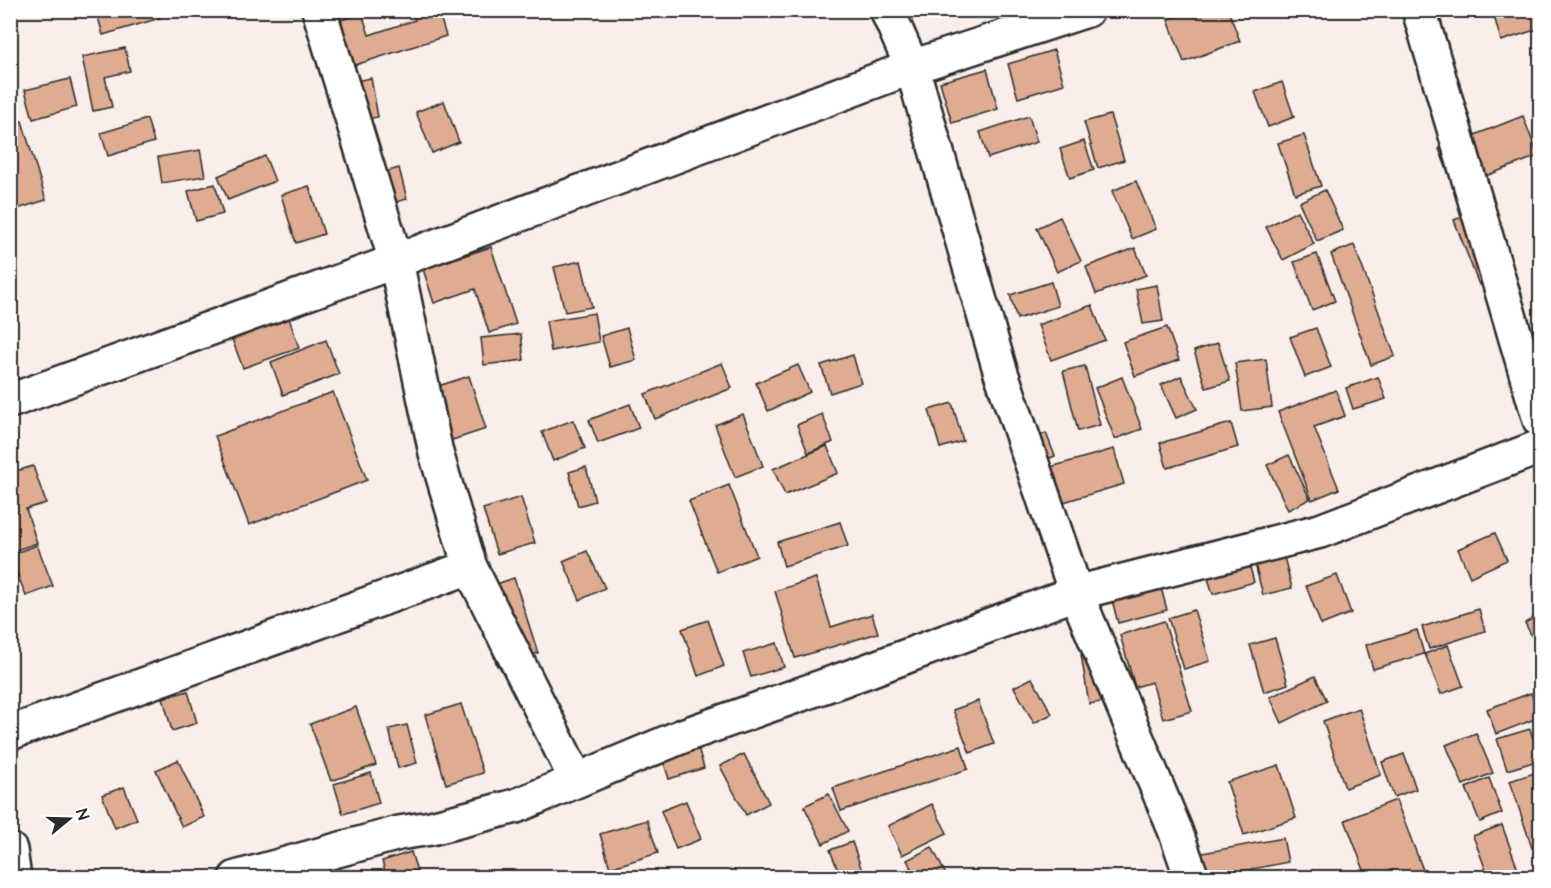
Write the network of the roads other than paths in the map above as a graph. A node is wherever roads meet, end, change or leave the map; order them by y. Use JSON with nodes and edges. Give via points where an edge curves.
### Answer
{"nodes":[{"id":1,"x":319,"y":10,"type":"edge"},
{"id":2,"x":887,"y":10,"type":"edge"},
{"id":3,"x":1087,"y":10,"type":"edge"},
{"id":4,"x":1419,"y":10,"type":"edge"},
{"id":5,"x":912,"y":67,"type":"junction"},
{"id":6,"x":396,"y":261,"type":"junction"},
{"id":7,"x":10,"y":401,"type":"edge"},
{"id":8,"x":1540,"y":420,"type":"edge"},
{"id":9,"x":1540,"y":447,"type":"edge"},
{"id":10,"x":470,"y":567,"type":"junction"},
{"id":11,"x":1076,"y":593,"type":"junction"},
{"id":12,"x":10,"y":733,"type":"edge"},
{"id":13,"x":576,"y":779,"type":"junction"},
{"id":14,"x":10,"y":850,"type":"edge"},
{"id":15,"x":14,"y":878,"type":"edge"},
{"id":16,"x":236,"y":878,"type":"edge"},
{"id":17,"x":1192,"y":878,"type":"edge"}],
"edges":[{"from":1,"to":6,"type":"street"},
{"from":2,"to":5,"type":"street"},
{"from":3,"to":5,"type":"street"},
{"from":4,"to":8,"type":"street"},
{"from":5,"to":6,"type":"street"},
{"from":5,"to":11,"type":"street","via":[[1000,370]]},
{"from":6,"to":7,"type":"street"},
{"from":6,"to":10,"type":"street","via":[[436,453]]},
{"from":9,"to":11,"type":"street","via":[[1320,531]]},
{"from":10,"to":12,"type":"street"},
{"from":10,"to":13,"type":"street"},
{"from":11,"to":13,"type":"street"},
{"from":11,"to":17,"type":"street"},
{"from":13,"to":16,"type":"street","via":[[516,806]]},
{"from":14,"to":15,"type":"street"}]}
